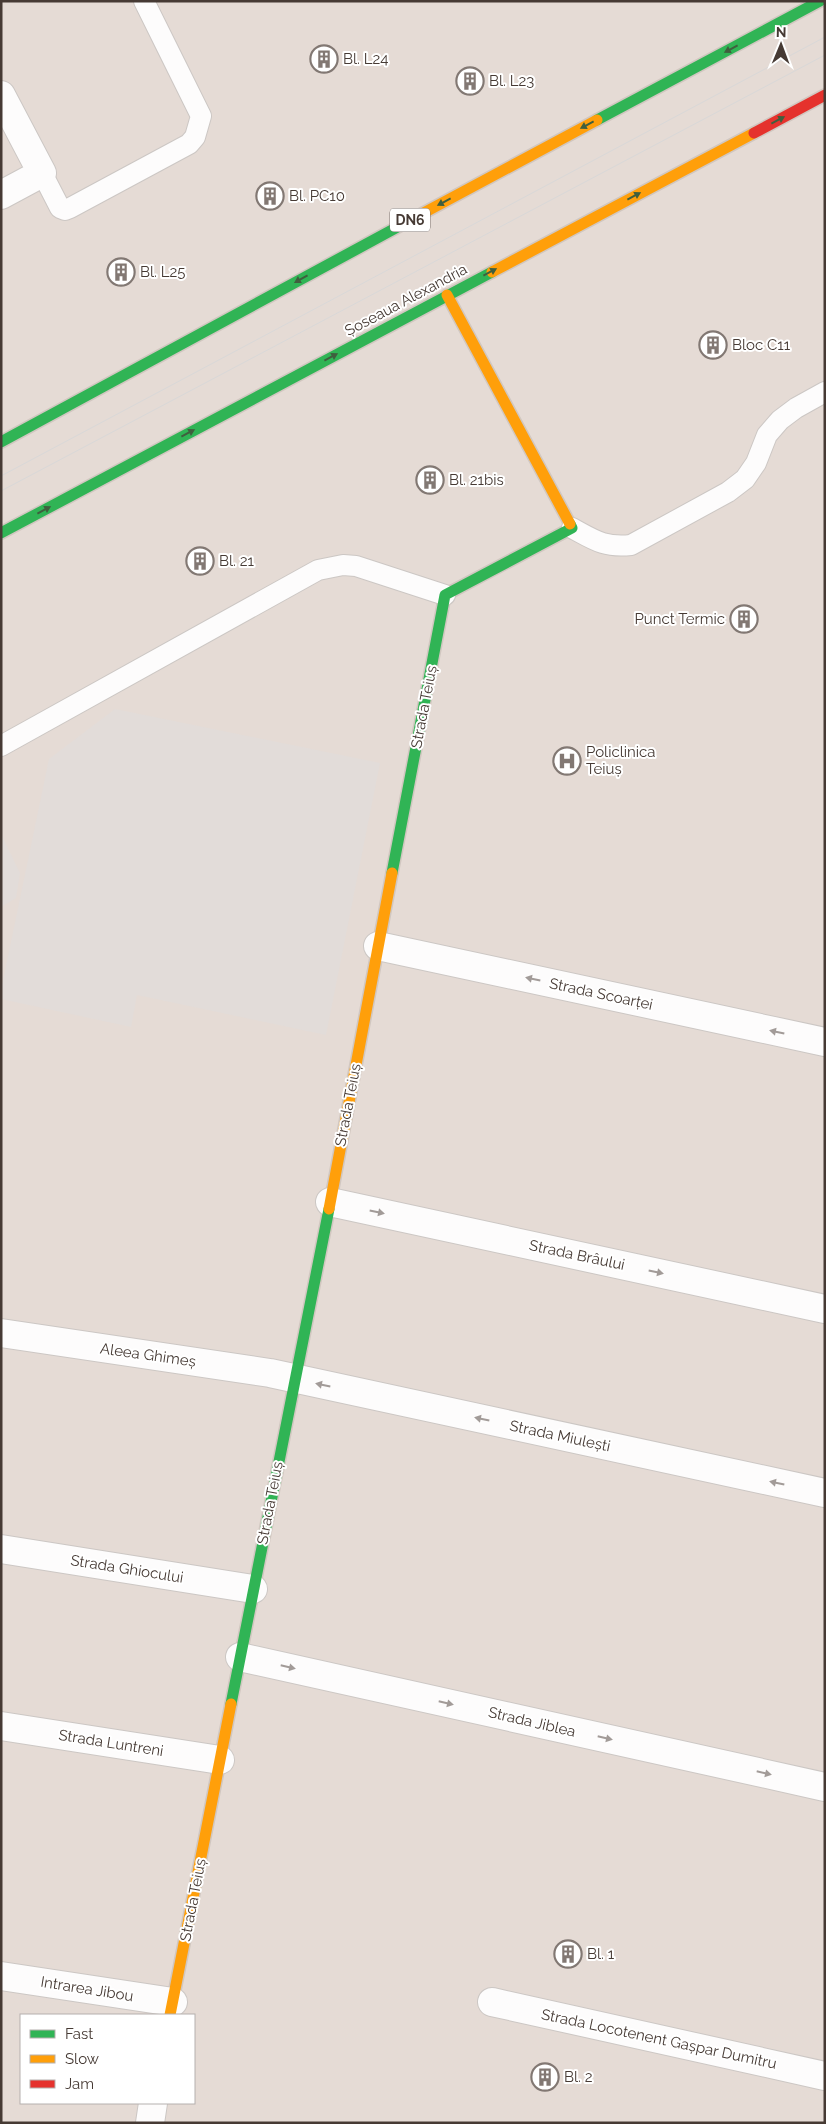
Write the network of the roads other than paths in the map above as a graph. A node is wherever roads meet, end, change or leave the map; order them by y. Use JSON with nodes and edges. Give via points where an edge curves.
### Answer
{"nodes":[{"id":1,"x":144,"y":1,"type":"edge"},
{"id":2,"x":820,"y":1,"type":"edge"},
{"id":3,"x":1,"y":95,"type":"edge"},
{"id":4,"x":825,"y":96,"type":"edge"},
{"id":5,"x":42,"y":173,"type":"junction"},
{"id":6,"x":1,"y":195,"type":"edge"},
{"id":7,"x":447,"y":295,"type":"junction"},
{"id":8,"x":825,"y":392,"type":"edge"},
{"id":9,"x":1,"y":442,"type":"edge"},
{"id":10,"x":572,"y":528,"type":"junction"},
{"id":11,"x":1,"y":532,"type":"edge"},
{"id":12,"x":445,"y":596,"type":"junction"},
{"id":13,"x":1,"y":746,"type":"edge"},
{"id":14,"x":378,"y":946,"type":"junction"},
{"id":15,"x":825,"y":1042,"type":"edge"},
{"id":16,"x":330,"y":1202,"type":"junction"},
{"id":17,"x":825,"y":1309,"type":"edge"},
{"id":18,"x":1,"y":1333,"type":"edge"},
{"id":19,"x":295,"y":1379,"type":"junction"},
{"id":20,"x":825,"y":1493,"type":"edge"},
{"id":21,"x":1,"y":1549,"type":"edge"},
{"id":22,"x":253,"y":1589,"type":"junction"},
{"id":23,"x":240,"y":1657,"type":"junction"},
{"id":24,"x":1,"y":1726,"type":"edge"},
{"id":25,"x":220,"y":1760,"type":"junction"},
{"id":26,"x":825,"y":1787,"type":"edge"},
{"id":27,"x":1,"y":1976,"type":"edge"},
{"id":28,"x":492,"y":2002,"type":"dead end"},
{"id":29,"x":172,"y":2008,"type":"edge"},
{"id":30,"x":825,"y":2076,"type":"edge"},
{"id":31,"x":153,"y":2104,"type":"edge"},
{"id":32,"x":150,"y":2123,"type":"edge"}],
"edges":[{"from":1,"to":5,"type":"lane","via":[[201,116],[195,137],[189,144],[65,210],[60,208]]},
{"from":2,"to":9,"type":"street","number":"DN6","one_way":true},
{"from":3,"to":5,"type":"street"},
{"from":7,"to":4,"type":"street","name":"Șoseaua Alexandria","one_way":true},
{"from":5,"to":6,"type":"street"},
{"from":7,"to":10,"type":"street"},
{"from":11,"to":7,"type":"street","name":"Șoseaua Alexandria","one_way":true},
{"from":8,"to":10,"type":"lane","via":[[780,420],[767,435],[756,463],[745,479],[728,492],[631,545],[604,545]]},
{"from":10,"to":12,"type":"street"},
{"from":12,"to":13,"type":"lane","via":[[356,566],[318,570]]},
{"from":12,"to":14,"type":"street","name":"Strada Teiuș"},
{"from":15,"to":14,"type":"street","name":"Strada Scoarței","one_way":true},
{"from":14,"to":16,"type":"street","name":"Strada Teiuș"},
{"from":16,"to":17,"type":"street","name":"Strada Brâului","one_way":true},
{"from":16,"to":19,"type":"street","name":"Strada Teiuș"},
{"from":18,"to":19,"type":"street","name":"Aleea Ghimeș"},
{"from":20,"to":19,"type":"street","name":"Strada Miulești","one_way":true},
{"from":19,"to":22,"type":"street","name":"Strada Teiuș"},
{"from":21,"to":22,"type":"street","name":"Strada Ghiocului"},
{"from":22,"to":23,"type":"street","name":"Strada Teiuș"},
{"from":23,"to":25,"type":"street","name":"Strada Teiuș"},
{"from":23,"to":26,"type":"street","name":"Strada Jiblea","one_way":true},
{"from":24,"to":25,"type":"street","name":"Strada Luntreni"},
{"from":25,"to":29,"type":"street","name":"Strada Teiuș"},
{"from":27,"to":29,"type":"street","name":"Intrarea Jibou"},
{"from":28,"to":30,"type":"street","name":"Strada Locotenent Gașpar Dumitru"},
{"from":31,"to":32,"type":"street"}]}
